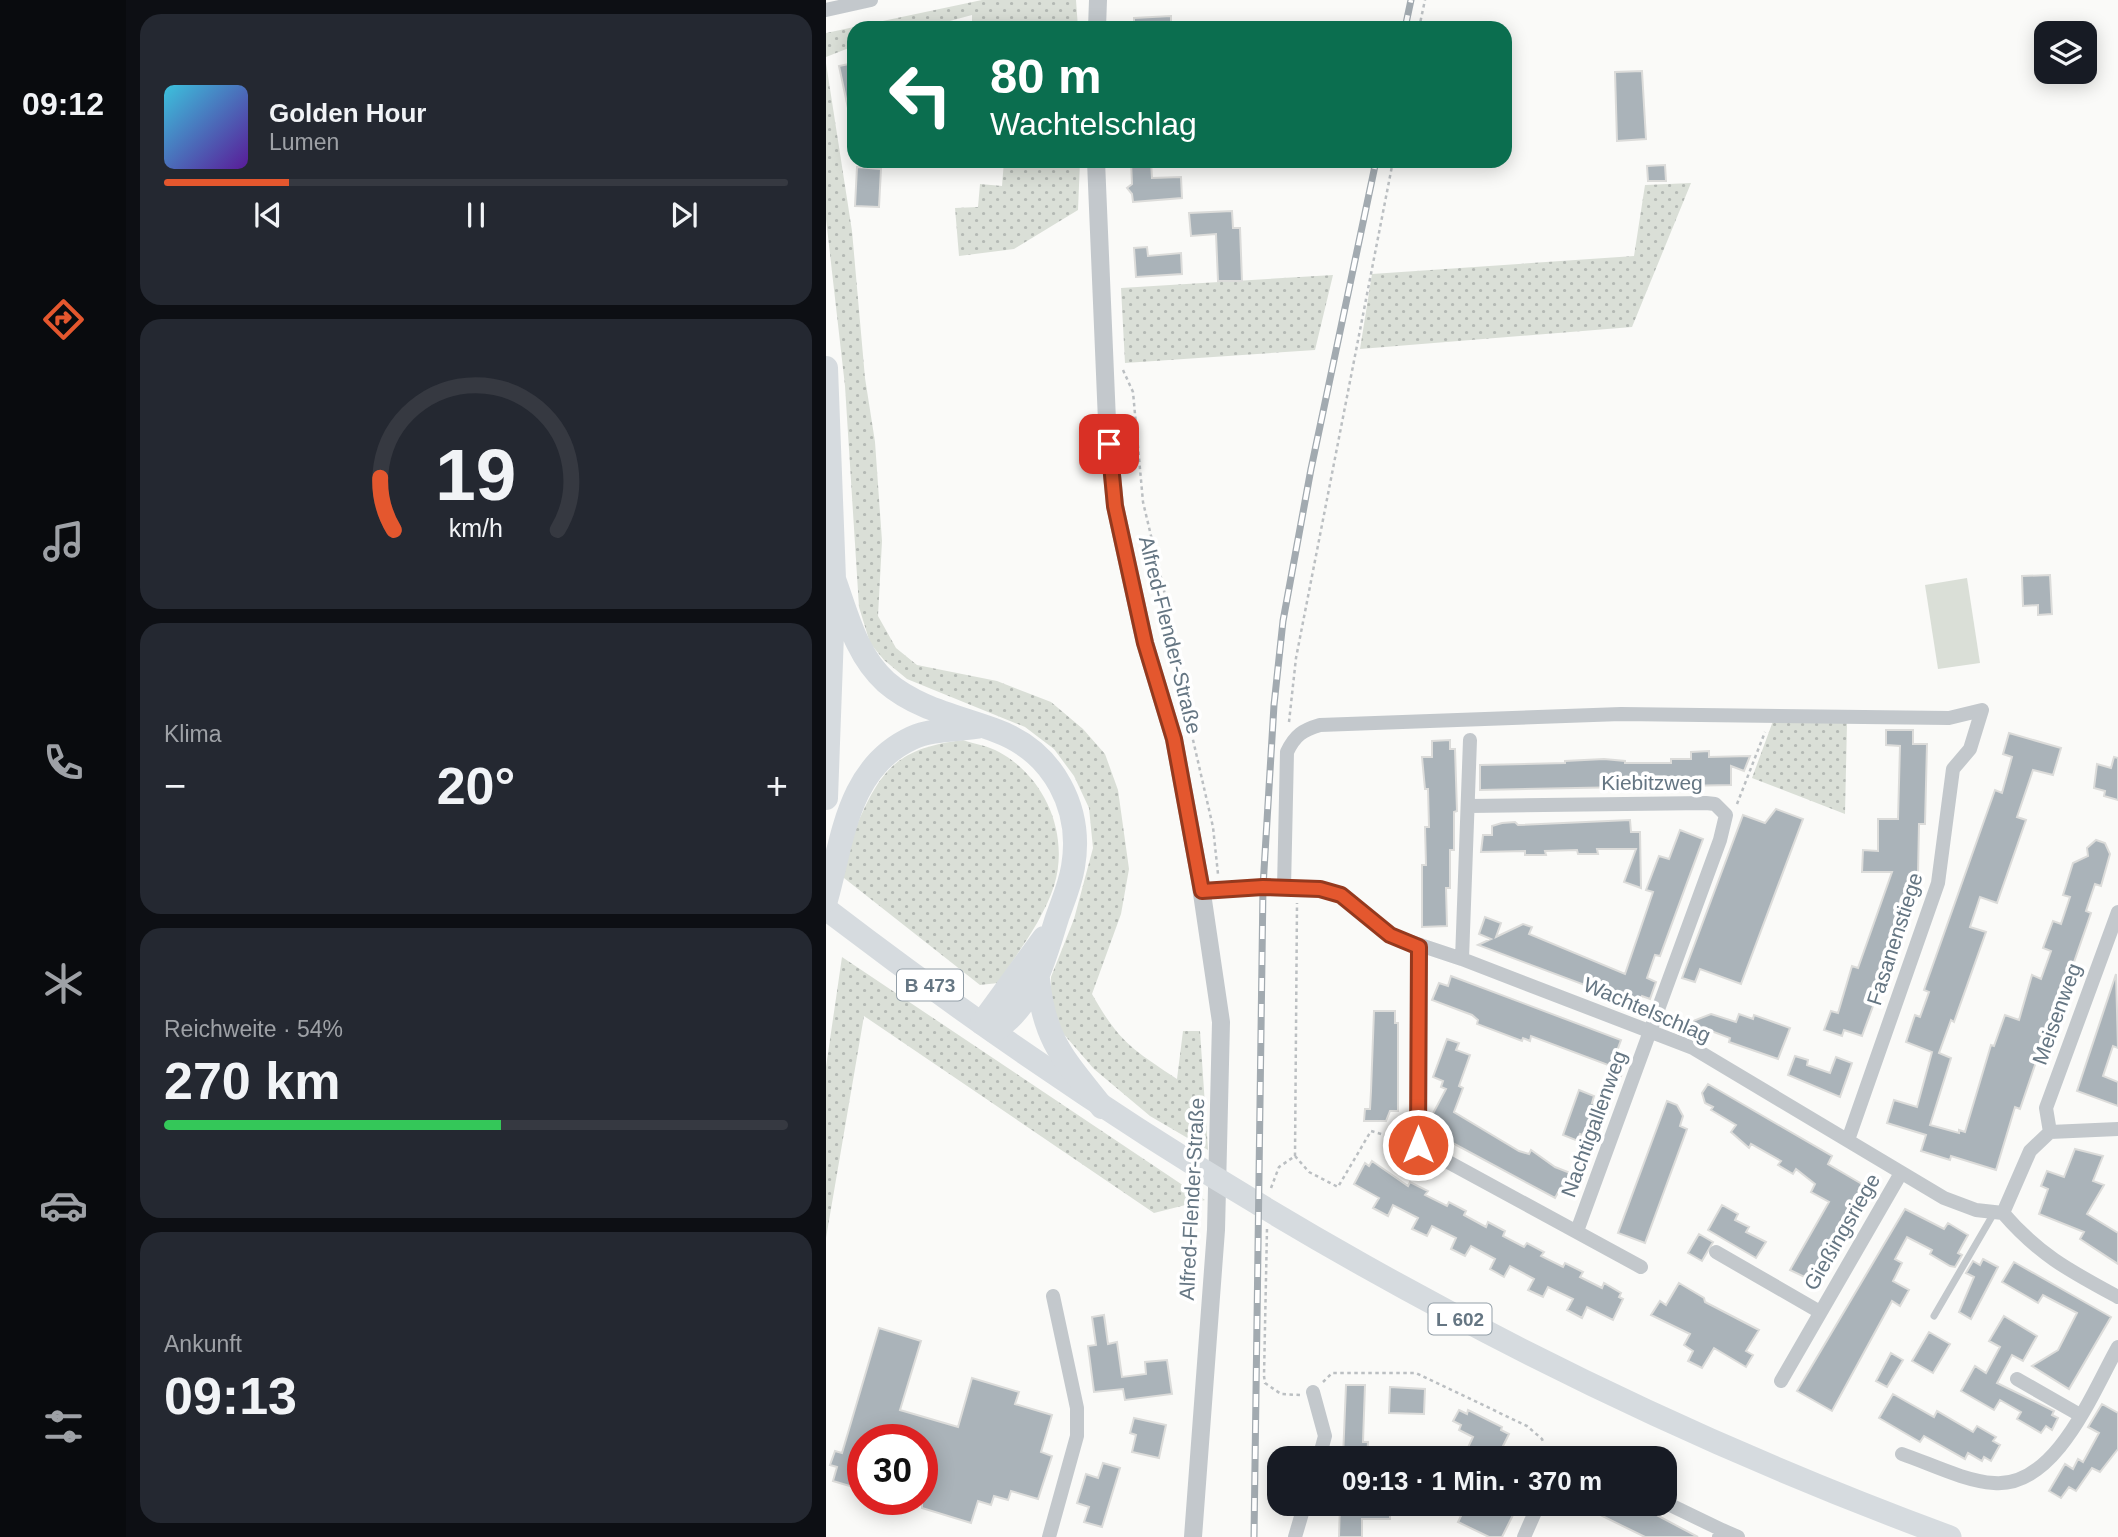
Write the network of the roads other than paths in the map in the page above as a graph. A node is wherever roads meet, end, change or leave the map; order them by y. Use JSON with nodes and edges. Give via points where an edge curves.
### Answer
{"nodes":[{"id":1,"x":871,"y":0,"type":"edge"},
{"id":2,"x":1098,"y":0,"type":"edge"},
{"id":3,"x":826,"y":10,"type":"edge"},
{"id":4,"x":1097,"y":21,"type":"edge"},
{"id":5,"x":1096,"y":168,"type":"edge"},
{"id":6,"x":826,"y":368,"type":"edge"},
{"id":7,"x":834,"y":579,"type":"junction"},
{"id":8,"x":980,"y":726,"type":"junction"},
{"id":9,"x":1470,"y":740,"type":"dead end"},
{"id":10,"x":826,"y":797,"type":"edge"},
{"id":11,"x":1470,"y":806,"type":"junction"},
{"id":12,"x":1290,"y":889,"type":"junction"},
{"id":13,"x":1202,"y":891,"type":"junction"},
{"id":14,"x":826,"y":900,"type":"edge"},
{"id":15,"x":826,"y":909,"type":"edge"},
{"id":16,"x":2118,"y":912,"type":"edge"},
{"id":17,"x":1058,"y":917,"type":"junction"},
{"id":18,"x":1419,"y":947,"type":"junction"},
{"id":19,"x":1462,"y":959,"type":"junction"},
{"id":20,"x":1038,"y":979,"type":"junction"},
{"id":21,"x":988,"y":1027,"type":"junction"},
{"id":22,"x":1650,"y":1031,"type":"junction"},
{"id":23,"x":1102,"y":1107,"type":"junction"},
{"id":24,"x":2118,"y":1129,"type":"edge"},
{"id":25,"x":2050,"y":1132,"type":"junction"},
{"id":26,"x":1848,"y":1140,"type":"junction"},
{"id":27,"x":1901,"y":1173,"type":"junction"},
{"id":28,"x":1999,"y":1212,"type":"junction"},
{"id":29,"x":1577,"y":1231,"type":"junction"},
{"id":30,"x":1716,"y":1252,"type":"dead end"},
{"id":31,"x":1641,"y":1267,"type":"dead end"},
{"id":32,"x":1053,"y":1296,"type":"dead end"},
{"id":33,"x":2118,"y":1297,"type":"edge"},
{"id":34,"x":1820,"y":1312,"type":"junction"},
{"id":35,"x":1934,"y":1316,"type":"dead end"},
{"id":36,"x":2118,"y":1347,"type":"edge"},
{"id":37,"x":2017,"y":1379,"type":"dead end"},
{"id":38,"x":1781,"y":1381,"type":"dead end"},
{"id":39,"x":1313,"y":1392,"type":"road end"},
{"id":40,"x":2080,"y":1415,"type":"junction"},
{"id":41,"x":1322,"y":1446,"type":"edge"},
{"id":42,"x":1902,"y":1454,"type":"dead end"},
{"id":43,"x":1677,"y":1509,"type":"edge"},
{"id":44,"x":1301,"y":1516,"type":"edge"},
{"id":45,"x":1533,"y":1516,"type":"edge"},
{"id":46,"x":1720,"y":1534,"type":"edge"},
{"id":47,"x":1049,"y":1537,"type":"edge"},
{"id":48,"x":1193,"y":1537,"type":"edge"},
{"id":49,"x":1295,"y":1537,"type":"edge"},
{"id":50,"x":1524,"y":1537,"type":"edge"},
{"id":51,"x":1738,"y":1537,"type":"edge"},
{"id":52,"x":1950,"y":1537,"type":"edge"}],
"edges":[{"from":1,"to":3,"type":"street"},
{"from":2,"to":4,"type":"street"},
{"from":5,"to":13,"type":"street","name":"Alfred-Flender-Straße","via":[[1115,506],[1145,643],[1174,739]]},
{"from":6,"to":7,"type":"highway"},
{"from":7,"to":8,"type":"highway","via":[[856,641],[885,681],[925,706]]},
{"from":7,"to":10,"type":"highway"},
{"from":8,"to":14,"type":"highway","via":[[912,738],[870,770],[847,813]]},
{"from":8,"to":17,"type":"highway","via":[[1015,739],[1035,753],[1067,798],[1074,849]]},
{"from":9,"to":11,"type":"street"},
{"from":11,"to":19,"type":"street"},
{"from":11,"to":22,"type":"street","name":"Kiebitzweg","via":[[1706,803],[1722,808],[1725,825]]},
{"from":12,"to":13,"type":"street","name":"Wachtelschlag"},
{"from":12,"to":18,"type":"street","name":"Wachtelschlag","via":[[1320,889],[1341,895],[1390,935]]},
{"from":12,"to":26,"type":"street","name":"Fasanenstiege","via":[[1285,766],[1293,738],[1320,725],[1621,714],[1949,718],[1982,710],[1970,749],[1953,769],[1938,883]]},
{"from":13,"to":48,"type":"street","name":"Alfred-Flender-Straße","via":[[1220,1036],[1216,1230]]},
{"from":15,"to":21,"type":"main road","number":"B 473"},
{"from":16,"to":25,"type":"street","name":"Meisenweg","via":[[2046,1108]]},
{"from":17,"to":20,"type":"highway"},
{"from":17,"to":21,"type":"highway"},
{"from":18,"to":19,"type":"street","name":"Wachtelschlag"},
{"from":18,"to":29,"type":"street","name":"Nachtigallenweg","via":[[1418,1145]]},
{"from":19,"to":22,"type":"street","name":"Wachtelschlag"},
{"from":20,"to":21,"type":"highway","via":[[1019,1009]]},
{"from":20,"to":23,"type":"highway","via":[[1045,1024],[1056,1049]]},
{"from":21,"to":23,"type":"main road","number":"L 602"},
{"from":22,"to":26,"type":"street","name":"Wachtelschlag","via":[[1693,1048]]},
{"from":22,"to":29,"type":"street","name":"Nachtigallenweg"},
{"from":23,"to":52,"type":"main road","number":"L 602","via":[[1275,1225],[1640,1410]]},
{"from":24,"to":25,"type":"street"},
{"from":25,"to":28,"type":"street","via":[[2030,1151]]},
{"from":26,"to":27,"type":"street","name":"Wachtelschlag"},
{"from":27,"to":28,"type":"street","name":"Wachtelschlag","via":[[1944,1198],[1976,1210]]},
{"from":27,"to":34,"type":"street","name":"Gießingsriege"},
{"from":28,"to":33,"type":"street","via":[[2033,1247]]},
{"from":28,"to":35,"type":"lane"},
{"from":29,"to":31,"type":"street","name":"Nachtigallenweg"},
{"from":30,"to":34,"type":"street","name":"Gießingsriege"},
{"from":32,"to":47,"type":"street","via":[[1077,1408],[1077,1436]]},
{"from":34,"to":38,"type":"street","name":"Gießingsriege"},
{"from":36,"to":40,"type":"street"},
{"from":37,"to":40,"type":"street"},
{"from":39,"to":41,"type":"street","via":[[1325,1436]]},
{"from":40,"to":42,"type":"street","via":[[2062,1447],[2047,1462],[2028,1477],[2012,1482],[1978,1480]]},
{"from":43,"to":46,"type":"street"},
{"from":44,"to":49,"type":"street"},
{"from":45,"to":50,"type":"street"},
{"from":46,"to":51,"type":"street"}]}
